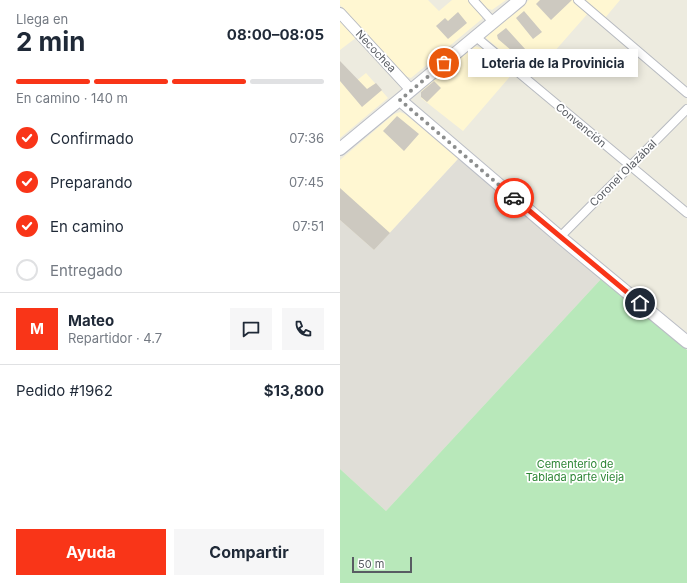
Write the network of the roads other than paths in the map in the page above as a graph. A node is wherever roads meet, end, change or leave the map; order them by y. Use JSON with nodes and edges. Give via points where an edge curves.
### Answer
{"nodes":[{"id":1,"x":473,"y":0,"type":"edge"},
{"id":2,"x":520,"y":0,"type":"edge"},
{"id":3,"x":578,"y":0,"type":"edge"},
{"id":4,"x":340,"y":13,"type":"edge"},
{"id":5,"x":494,"y":22,"type":"junction"},
{"id":6,"x":476,"y":37,"type":"junction"},
{"id":7,"x":411,"y":90,"type":"junction"},
{"id":8,"x":687,"y":93,"type":"edge"},
{"id":9,"x":400,"y":100,"type":"junction"},
{"id":10,"x":687,"y":109,"type":"edge"},
{"id":11,"x":340,"y":149,"type":"edge"},
{"id":12,"x":630,"y":166,"type":"junction"},
{"id":13,"x":687,"y":213,"type":"edge"},
{"id":14,"x":560,"y":237,"type":"junction"},
{"id":15,"x":687,"y":342,"type":"edge"}],
"edges":[{"from":1,"to":5,"type":"street"},
{"from":2,"to":5,"type":"main road"},
{"from":3,"to":8,"type":"street"},
{"from":4,"to":7,"type":"street","name":"Necochea"},
{"from":5,"to":6,"type":"main road"},
{"from":6,"to":7,"type":"main road"},
{"from":6,"to":12,"type":"street","name":"Convención"},
{"from":7,"to":9,"type":"main road"},
{"from":9,"to":11,"type":"main road"},
{"from":9,"to":14,"type":"main road"},
{"from":10,"to":12,"type":"street","name":"Coronel Olazábal"},
{"from":12,"to":13,"type":"street","name":"Convención"},
{"from":12,"to":14,"type":"street","name":"Coronel Olazábal"},
{"from":14,"to":15,"type":"main road"}]}
